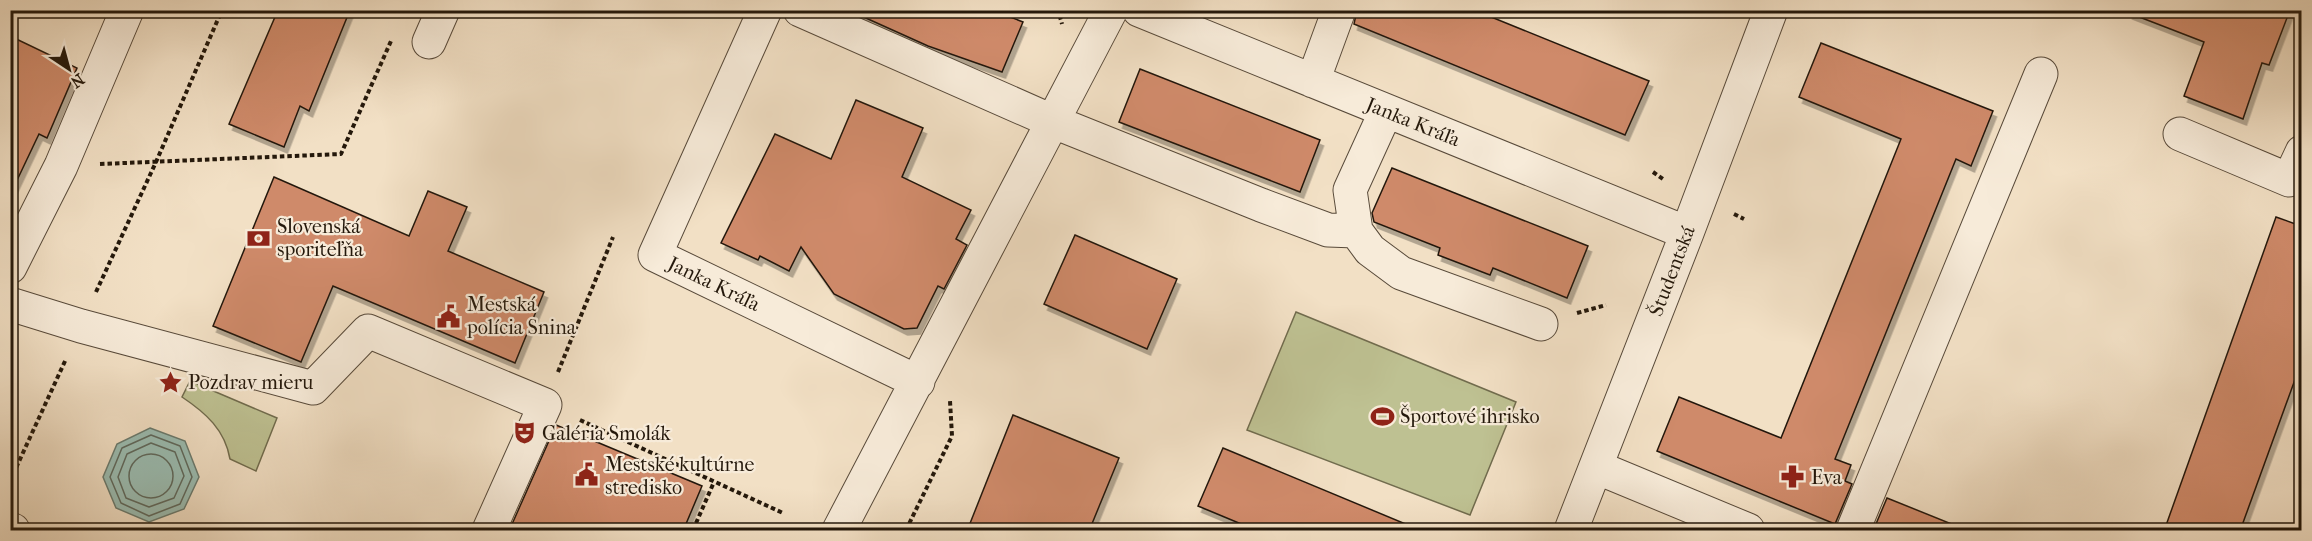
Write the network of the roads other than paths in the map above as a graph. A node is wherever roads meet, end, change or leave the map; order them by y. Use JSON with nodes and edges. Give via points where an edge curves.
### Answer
{"nodes":[{"id":1,"x":127,"y":10,"type":"edge"},
{"id":2,"x":443,"y":10,"type":"edge"},
{"id":3,"x":765,"y":10,"type":"edge"},
{"id":4,"x":800,"y":10,"type":"edge"},
{"id":5,"x":1111,"y":10,"type":"edge"},
{"id":6,"x":1138,"y":10,"type":"edge"},
{"id":7,"x":1339,"y":10,"type":"edge"},
{"id":8,"x":1771,"y":10,"type":"edge"},
{"id":9,"x":429,"y":42,"type":"dead end"},
{"id":10,"x":2041,"y":74,"type":"dead end"},
{"id":11,"x":1313,"y":81,"type":"junction"},
{"id":12,"x":1386,"y":111,"type":"junction"},
{"id":13,"x":1054,"y":122,"type":"junction"},
{"id":14,"x":2180,"y":134,"type":"dead end"},
{"id":15,"x":2301,"y":152,"type":"edge"},
{"id":16,"x":1356,"y":231,"type":"junction"},
{"id":17,"x":1687,"y":233,"type":"junction"},
{"id":18,"x":10,"y":267,"type":"edge"},
{"id":19,"x":10,"y":304,"type":"edge"},
{"id":20,"x":1541,"y":324,"type":"dead end"},
{"id":21,"x":918,"y":382,"type":"junction"},
{"id":22,"x":1596,"y":467,"type":"junction"},
{"id":23,"x":489,"y":531,"type":"edge"},
{"id":24,"x":839,"y":531,"type":"edge"},
{"id":25,"x":1571,"y":531,"type":"edge"},
{"id":26,"x":1748,"y":531,"type":"edge"},
{"id":27,"x":1853,"y":531,"type":"edge"}],
"edges":[{"from":1,"to":18,"type":"street","via":[[61,166]]},
{"from":2,"to":9,"type":"street"},
{"from":3,"to":21,"type":"street","name":"Janka Kráľa","via":[[656,255]]},
{"from":4,"to":13,"type":"street"},
{"from":5,"to":13,"type":"street"},
{"from":6,"to":11,"type":"street","name":"Janka Kráľa"},
{"from":7,"to":11,"type":"street"},
{"from":8,"to":17,"type":"street","name":"Študentská"},
{"from":10,"to":27,"type":"street"},
{"from":11,"to":12,"type":"street","name":"Janka Kráľa"},
{"from":12,"to":16,"type":"street","via":[[1350,190]]},
{"from":12,"to":17,"type":"street","name":"Janka Kráľa"},
{"from":13,"to":16,"type":"street","via":[[1328,230]]},
{"from":13,"to":21,"type":"street"},
{"from":14,"to":15,"type":"street","via":[[2289,180]]},
{"from":16,"to":20,"type":"street","via":[[1370,250],[1401,273]]},
{"from":17,"to":22,"type":"street","name":"Študentská"},
{"from":19,"to":23,"type":"street","via":[[313,388],[368,331],[544,405]]},
{"from":21,"to":24,"type":"street"},
{"from":22,"to":25,"type":"street","name":"Študentská"},
{"from":22,"to":26,"type":"street"}]}
